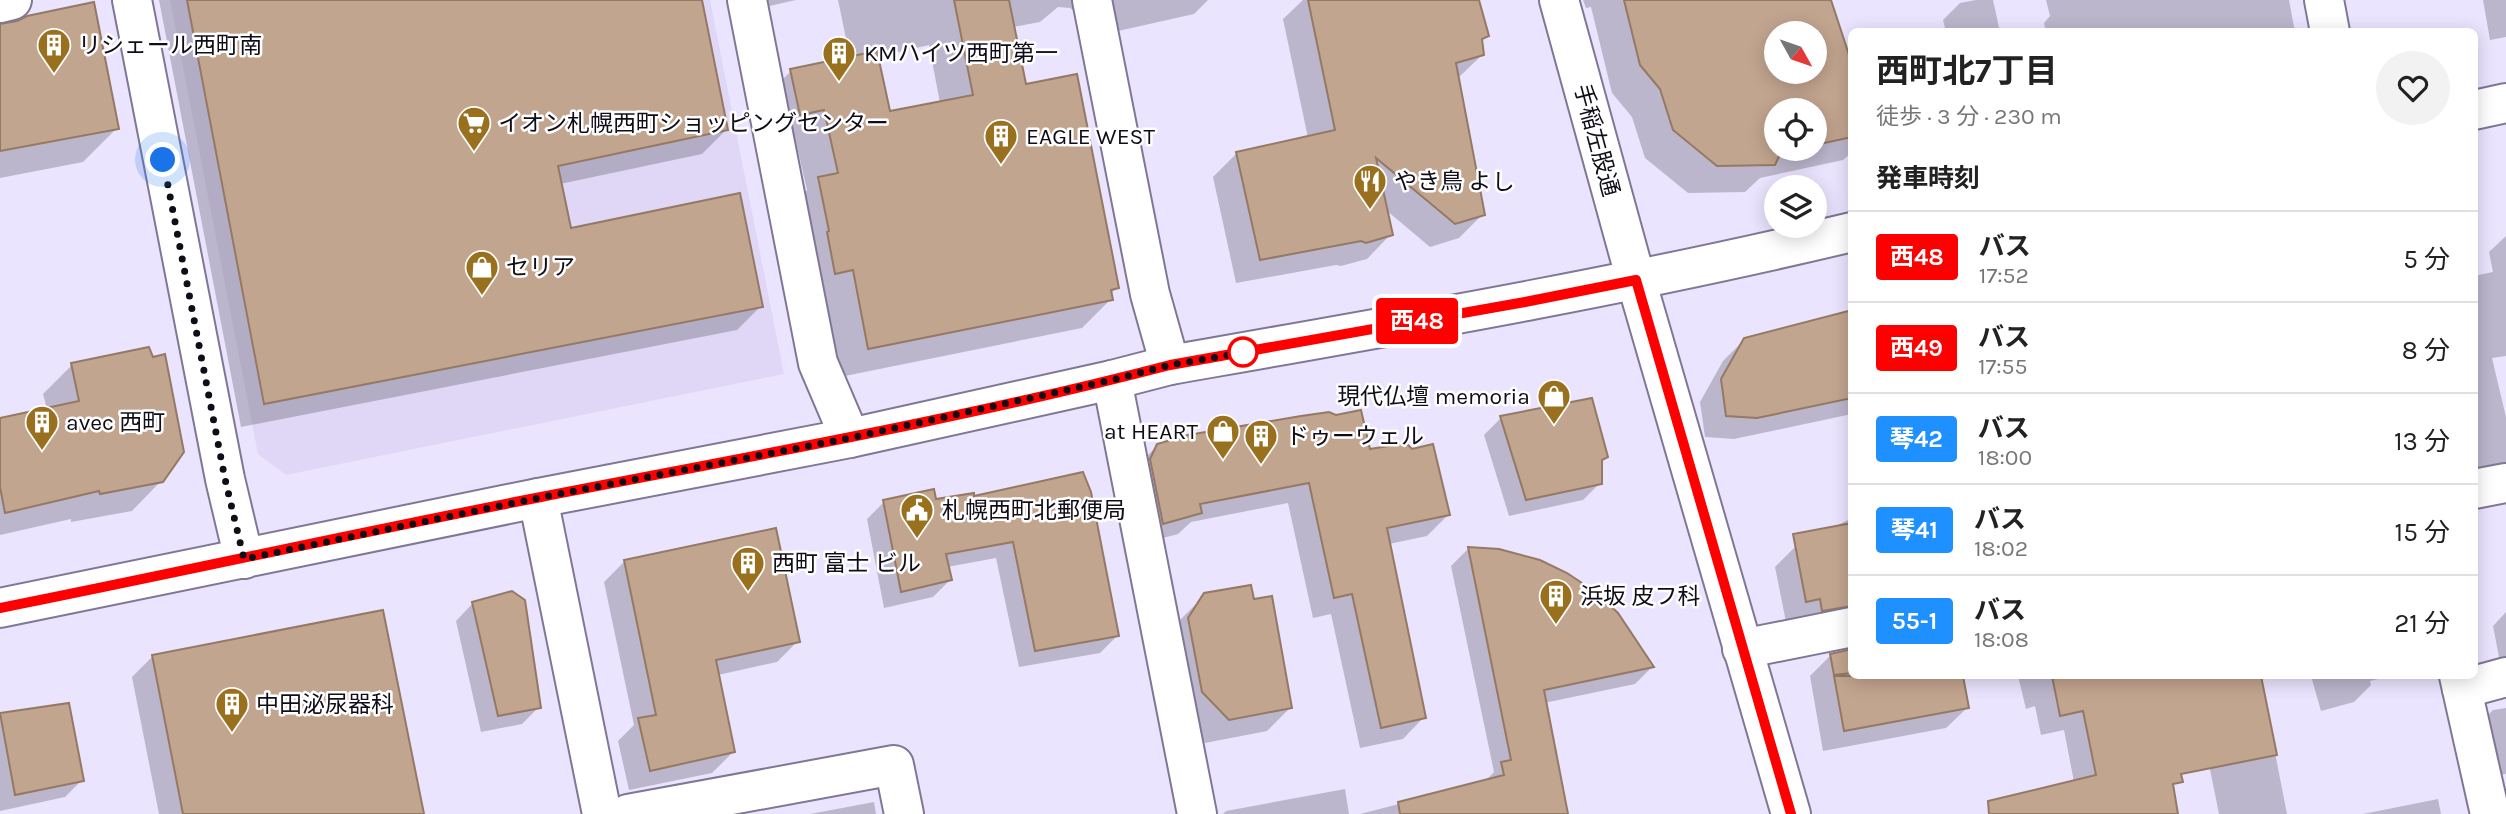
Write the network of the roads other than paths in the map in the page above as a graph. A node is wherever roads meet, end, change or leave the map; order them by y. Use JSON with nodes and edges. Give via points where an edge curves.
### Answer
{"nodes":[{"id":1,"x":12,"y":0,"type":"edge"},
{"id":2,"x":132,"y":0,"type":"edge"},
{"id":3,"x":747,"y":0,"type":"edge"},
{"id":4,"x":1092,"y":0,"type":"edge"},
{"id":5,"x":1559,"y":0,"type":"edge"},
{"id":6,"x":2324,"y":0,"type":"edge"},
{"id":7,"x":0,"y":3,"type":"edge"},
{"id":8,"x":2329,"y":28,"type":"edge"},
{"id":9,"x":2506,"y":103,"type":"edge"},
{"id":10,"x":2478,"y":109,"type":"edge"},
{"id":11,"x":1848,"y":233,"type":"edge"},
{"id":12,"x":1636,"y":280,"type":"junction"},
{"id":13,"x":1170,"y":365,"type":"junction"},
{"id":14,"x":1112,"y":380,"type":"junction"},
{"id":15,"x":850,"y":438,"type":"junction"},
{"id":16,"x":2506,"y":483,"type":"edge"},
{"id":17,"x":2478,"y":488,"type":"edge"},
{"id":18,"x":538,"y":498,"type":"junction"},
{"id":19,"x":244,"y":559,"type":"junction"},
{"id":20,"x":0,"y":608,"type":"edge"},
{"id":21,"x":1848,"y":628,"type":"edge"},
{"id":22,"x":1742,"y":649,"type":"junction"},
{"id":23,"x":2506,"y":677,"type":"edge"},
{"id":24,"x":2460,"y":682,"type":"edge"},
{"id":25,"x":602,"y":814,"type":"edge"},
{"id":26,"x":628,"y":814,"type":"edge"},
{"id":27,"x":904,"y":814,"type":"edge"},
{"id":28,"x":1197,"y":814,"type":"edge"},
{"id":29,"x":1791,"y":814,"type":"edge"},
{"id":30,"x":2490,"y":814,"type":"edge"}],
"edges":[{"from":1,"to":7,"type":"street"},
{"from":2,"to":19,"type":"street"},
{"from":3,"to":15,"type":"street","via":[[818,363]]},
{"from":4,"to":13,"type":"street","via":[[1150,294]]},
{"from":5,"to":12,"type":"street","name":"手稲左股通"},
{"from":6,"to":8,"type":"street"},
{"from":9,"to":10,"type":"street"},
{"from":11,"to":12,"type":"street"},
{"from":12,"to":13,"type":"street"},
{"from":12,"to":22,"type":"street","name":"手稲左股通"},
{"from":13,"to":14,"type":"street"},
{"from":14,"to":15,"type":"street"},
{"from":14,"to":28,"type":"street"},
{"from":15,"to":18,"type":"street"},
{"from":16,"to":17,"type":"street"},
{"from":18,"to":19,"type":"street"},
{"from":18,"to":25,"type":"street"},
{"from":19,"to":20,"type":"street"},
{"from":21,"to":22,"type":"street"},
{"from":22,"to":29,"type":"street","name":"手稲左股通"},
{"from":23,"to":24,"type":"street"},
{"from":24,"to":30,"type":"street"},
{"from":26,"to":27,"type":"street","via":[[894,765]]}]}
